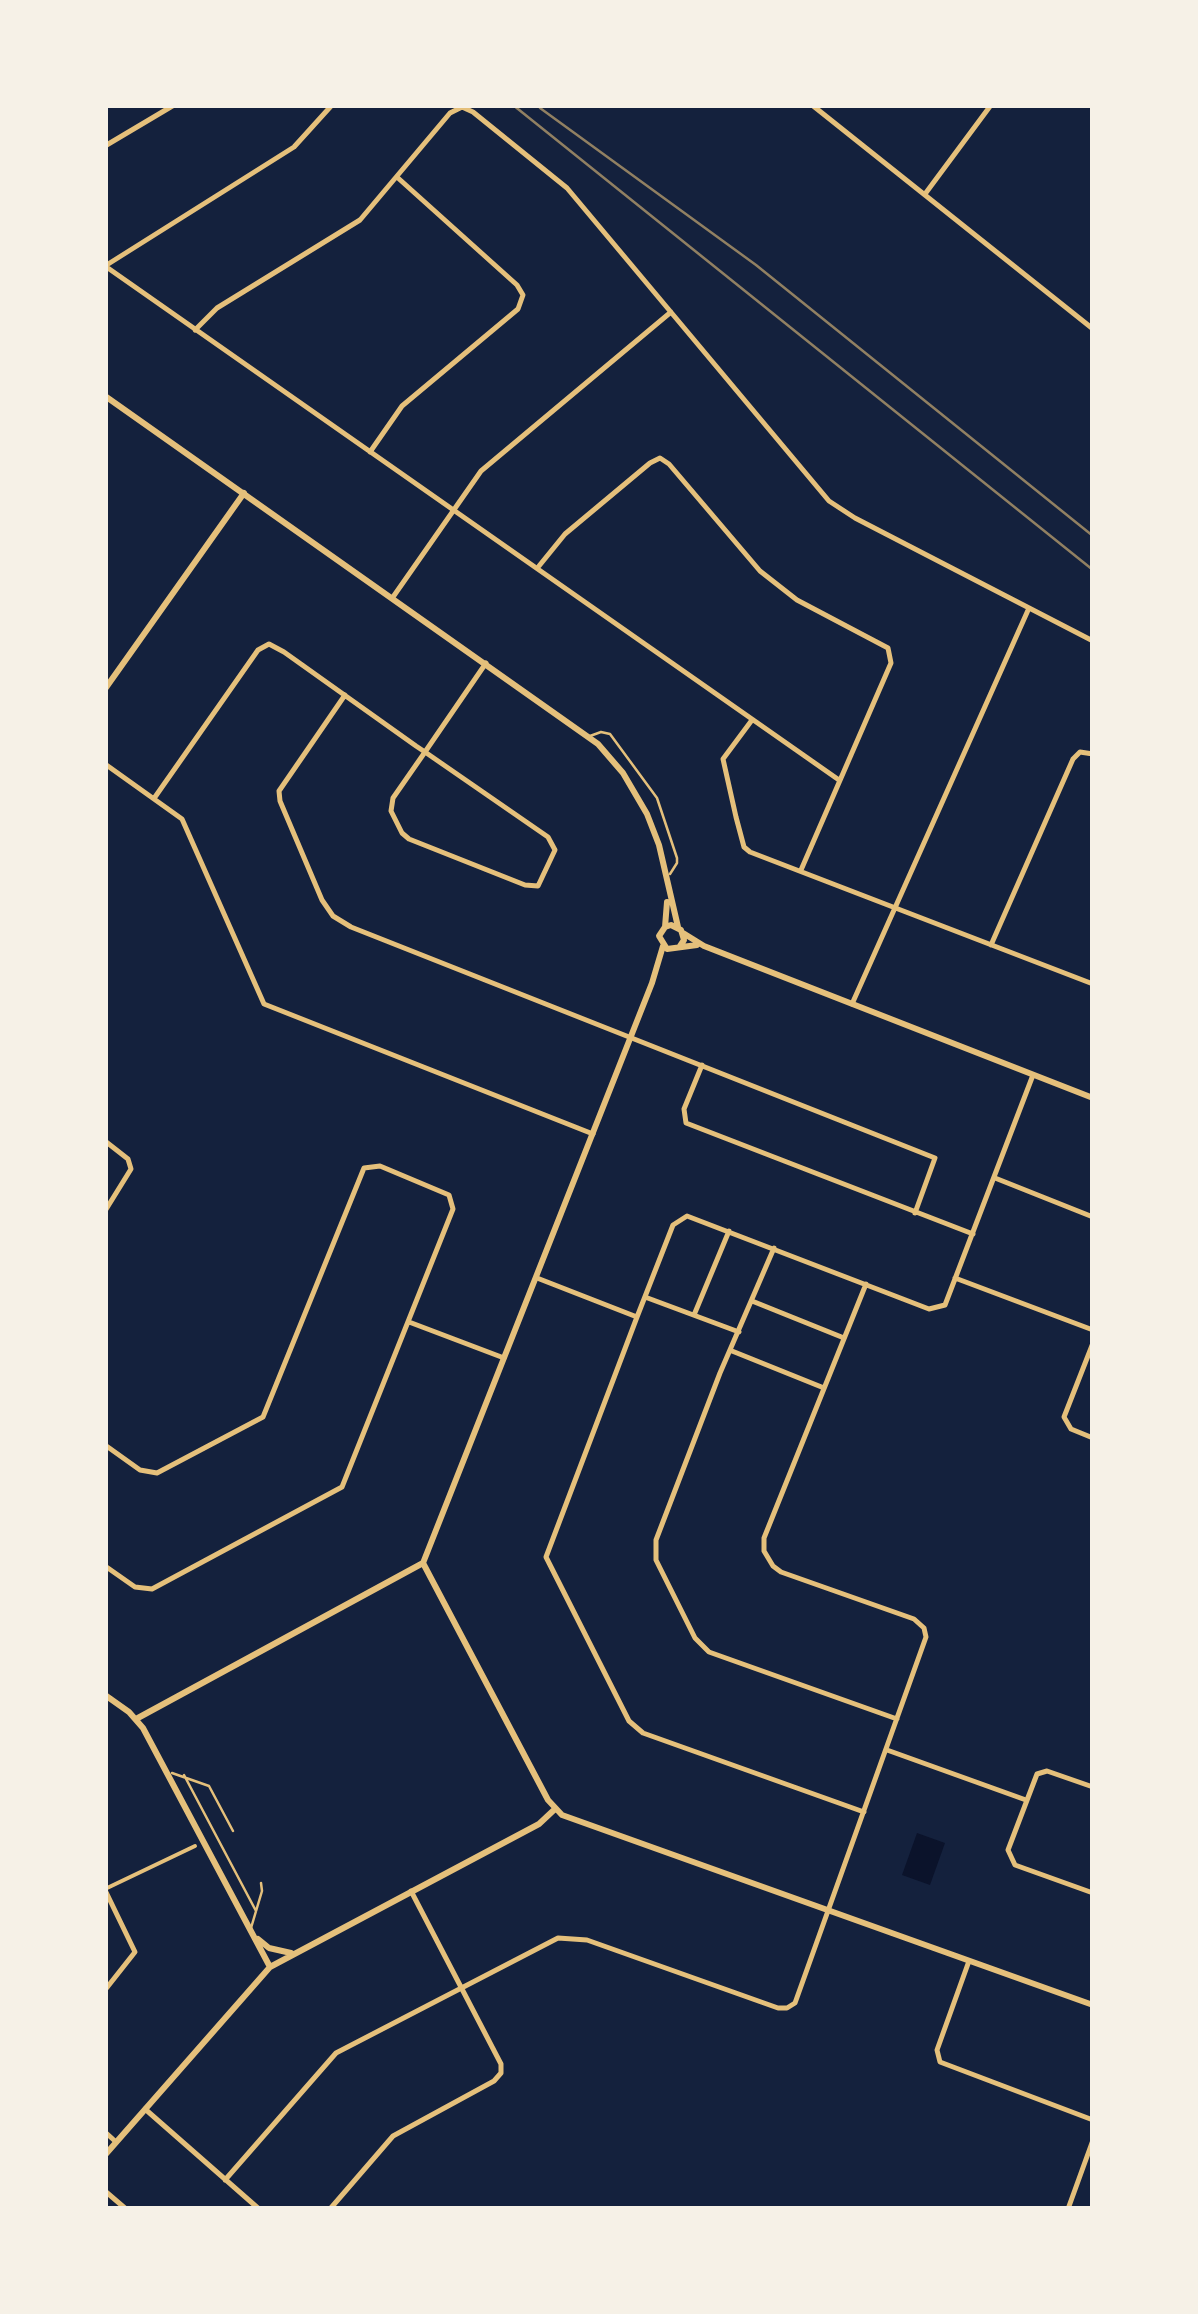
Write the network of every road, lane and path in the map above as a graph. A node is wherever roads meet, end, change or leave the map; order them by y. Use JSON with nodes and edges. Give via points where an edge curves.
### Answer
{"nodes":[{"id":1,"x":174,"y":105,"type":"edge"},
{"id":2,"x":332,"y":105,"type":"edge"},
{"id":3,"x":812,"y":105,"type":"edge"},
{"id":4,"x":991,"y":105,"type":"edge"},
{"id":5,"x":105,"y":146,"type":"edge"},
{"id":6,"x":398,"y":178,"type":"junction"},
{"id":7,"x":925,"y":194,"type":"junction"},
{"id":8,"x":105,"y":266,"type":"edge"},
{"id":9,"x":671,"y":312,"type":"junction"},
{"id":10,"x":1093,"y":328,"type":"edge"},
{"id":11,"x":195,"y":330,"type":"junction"},
{"id":12,"x":105,"y":396,"type":"edge"},
{"id":13,"x":370,"y":452,"type":"junction"},
{"id":14,"x":244,"y":493,"type":"junction"},
{"id":15,"x":454,"y":510,"type":"junction"},
{"id":16,"x":538,"y":567,"type":"junction"},
{"id":17,"x":392,"y":597,"type":"junction"},
{"id":18,"x":1029,"y":608,"type":"junction"},
{"id":19,"x":1093,"y":641,"type":"edge"},
{"id":20,"x":486,"y":663,"type":"junction"},
{"id":21,"x":105,"y":689,"type":"edge"},
{"id":22,"x":345,"y":696,"type":"junction"},
{"id":23,"x":752,"y":720,"type":"junction"},
{"id":24,"x":589,"y":737,"type":"junction"},
{"id":25,"x":425,"y":752,"type":"junction"},
{"id":26,"x":1093,"y":754,"type":"edge"},
{"id":27,"x":105,"y":764,"type":"edge"},
{"id":28,"x":839,"y":780,"type":"junction"},
{"id":29,"x":155,"y":797,"type":"junction"},
{"id":30,"x":800,"y":870,"type":"junction"},
{"id":31,"x":666,"y":882,"type":"junction"},
{"id":32,"x":895,"y":906,"type":"junction"},
{"id":33,"x":664,"y":927,"type":"junction"},
{"id":34,"x":681,"y":930,"type":"junction"},
{"id":35,"x":992,"y":944,"type":"junction"},
{"id":36,"x":663,"y":946,"type":"junction"},
{"id":37,"x":704,"y":946,"type":"junction"},
{"id":38,"x":677,"y":948,"type":"junction"},
{"id":39,"x":655,"y":977,"type":"junction"},
{"id":40,"x":1093,"y":984,"type":"edge"},
{"id":41,"x":852,"y":1004,"type":"junction"},
{"id":42,"x":631,"y":1037,"type":"junction"},
{"id":43,"x":702,"y":1066,"type":"junction"},
{"id":44,"x":1034,"y":1075,"type":"junction"},
{"id":45,"x":1093,"y":1098,"type":"edge"},
{"id":46,"x":593,"y":1134,"type":"junction"},
{"id":47,"x":105,"y":1142,"type":"edge"},
{"id":48,"x":994,"y":1178,"type":"junction"},
{"id":49,"x":105,"y":1211,"type":"edge"},
{"id":50,"x":916,"y":1213,"type":"junction"},
{"id":51,"x":1093,"y":1217,"type":"edge"},
{"id":52,"x":729,"y":1231,"type":"junction"},
{"id":53,"x":973,"y":1234,"type":"junction"},
{"id":54,"x":774,"y":1248,"type":"junction"},
{"id":55,"x":537,"y":1278,"type":"junction"},
{"id":56,"x":956,"y":1278,"type":"junction"},
{"id":57,"x":866,"y":1284,"type":"junction"},
{"id":58,"x":645,"y":1297,"type":"junction"},
{"id":59,"x":752,"y":1301,"type":"junction"},
{"id":60,"x":694,"y":1316,"type":"junction"},
{"id":61,"x":637,"y":1317,"type":"junction"},
{"id":62,"x":408,"y":1322,"type":"junction"},
{"id":63,"x":1093,"y":1330,"type":"edge"},
{"id":64,"x":739,"y":1332,"type":"junction"},
{"id":65,"x":844,"y":1338,"type":"junction"},
{"id":66,"x":1093,"y":1343,"type":"edge"},
{"id":67,"x":732,"y":1351,"type":"junction"},
{"id":68,"x":505,"y":1359,"type":"junction"},
{"id":69,"x":824,"y":1388,"type":"junction"},
{"id":70,"x":1093,"y":1438,"type":"edge"},
{"id":71,"x":105,"y":1446,"type":"edge"},
{"id":72,"x":423,"y":1563,"type":"junction"},
{"id":73,"x":105,"y":1566,"type":"edge"},
{"id":74,"x":105,"y":1696,"type":"edge"},
{"id":75,"x":136,"y":1719,"type":"junction"},
{"id":76,"x":897,"y":1719,"type":"junction"},
{"id":77,"x":886,"y":1750,"type":"junction"},
{"id":78,"x":165,"y":1772,"type":"junction"},
{"id":79,"x":184,"y":1775,"type":"junction"},
{"id":80,"x":1093,"y":1786,"type":"edge"},
{"id":81,"x":1026,"y":1800,"type":"junction"},
{"id":82,"x":556,"y":1809,"type":"junction"},
{"id":83,"x":864,"y":1812,"type":"junction"},
{"id":84,"x":233,"y":1831,"type":"dead end"},
{"id":85,"x":195,"y":1846,"type":"dead end"},
{"id":86,"x":261,"y":1883,"type":"dead end"},
{"id":87,"x":105,"y":1890,"type":"edge"},
{"id":88,"x":411,"y":1890,"type":"junction"},
{"id":89,"x":1093,"y":1893,"type":"edge"},
{"id":90,"x":256,"y":1911,"type":"junction"},
{"id":91,"x":829,"y":1911,"type":"junction"},
{"id":92,"x":252,"y":1932,"type":"junction"},
{"id":93,"x":292,"y":1953,"type":"junction"},
{"id":94,"x":969,"y":1961,"type":"junction"},
{"id":95,"x":270,"y":1967,"type":"junction"},
{"id":96,"x":462,"y":1987,"type":"junction"},
{"id":97,"x":105,"y":1990,"type":"edge"},
{"id":98,"x":1093,"y":2006,"type":"edge"},
{"id":99,"x":145,"y":2108,"type":"junction"},
{"id":100,"x":1093,"y":2120,"type":"edge"},
{"id":101,"x":105,"y":2132,"type":"edge"},
{"id":102,"x":1093,"y":2140,"type":"edge"},
{"id":103,"x":116,"y":2142,"type":"junction"},
{"id":104,"x":105,"y":2155,"type":"edge"},
{"id":105,"x":225,"y":2180,"type":"junction"},
{"id":106,"x":105,"y":2191,"type":"edge"},
{"id":107,"x":126,"y":2209,"type":"edge"},
{"id":108,"x":259,"y":2209,"type":"edge"},
{"id":109,"x":330,"y":2209,"type":"edge"},
{"id":110,"x":1068,"y":2209,"type":"edge"}],
"edges":[{"from":1,"to":5,"type":"street"},
{"from":2,"to":8,"type":"street","via":[[294,147]]},
{"from":3,"to":7,"type":"street"},
{"from":4,"to":7,"type":"street"},
{"from":6,"to":9,"type":"street","via":[[450,112],[473,112],[567,188]]},
{"from":6,"to":11,"type":"street","via":[[360,220],[217,308]]},
{"from":6,"to":13,"type":"street","via":[[523,295],[518,309],[402,406]]},
{"from":7,"to":10,"type":"street"},
{"from":8,"to":11,"type":"street"},
{"from":9,"to":15,"type":"street","via":[[488,464]]},
{"from":9,"to":18,"type":"street","via":[[829,501]]},
{"from":11,"to":13,"type":"street"},
{"from":12,"to":14,"type":"street"},
{"from":13,"to":15,"type":"street"},
{"from":14,"to":17,"type":"street"},
{"from":14,"to":21,"type":"street"},
{"from":15,"to":16,"type":"street"},
{"from":15,"to":17,"type":"street"},
{"from":16,"to":23,"type":"street"},
{"from":16,"to":28,"type":"street","via":[[579,522],[650,463],[666,460],[760,572],[891,652]]},
{"from":17,"to":20,"type":"street"},
{"from":18,"to":19,"type":"street"},
{"from":18,"to":32,"type":"street"},
{"from":20,"to":24,"type":"street"},
{"from":20,"to":25,"type":"street"},
{"from":22,"to":25,"type":"street"},
{"from":22,"to":29,"type":"street","via":[[274,646],[263,646]]},
{"from":22,"to":42,"type":"street","via":[[279,791],[333,916]]},
{"from":23,"to":28,"type":"street"},
{"from":23,"to":30,"type":"street","via":[[723,758],[744,847]]},
{"from":24,"to":31,"type":"street","via":[[642,802]]},
{"from":24,"to":31,"type":"lane","via":[[610,734],[657,798],[677,858]]},
{"from":25,"to":25,"type":"street","via":[[552,840],[555,850],[538,886],[402,833],[391,804]]},
{"from":26,"to":35,"type":"street","via":[[1073,758]]},
{"from":27,"to":29,"type":"street"},
{"from":28,"to":30,"type":"street"},
{"from":29,"to":46,"type":"street","via":[[185,824],[264,1004]]},
{"from":30,"to":32,"type":"street"},
{"from":31,"to":33,"type":"street"},
{"from":31,"to":34,"type":"street"},
{"from":32,"to":35,"type":"street"},
{"from":32,"to":41,"type":"street"},
{"from":33,"to":34,"type":"street"},
{"from":33,"to":36,"type":"street"},
{"from":34,"to":37,"type":"street"},
{"from":34,"to":38,"type":"street"},
{"from":35,"to":40,"type":"street"},
{"from":36,"to":38,"type":"street"},
{"from":36,"to":39,"type":"street"},
{"from":37,"to":38,"type":"street"},
{"from":37,"to":41,"type":"street"},
{"from":38,"to":39,"type":"street"},
{"from":39,"to":42,"type":"street"},
{"from":41,"to":44,"type":"street"},
{"from":42,"to":43,"type":"street"},
{"from":42,"to":46,"type":"street"},
{"from":43,"to":50,"type":"street","via":[[684,1108],[686,1124]]},
{"from":43,"to":50,"type":"street","via":[[935,1158]]},
{"from":44,"to":45,"type":"street"},
{"from":44,"to":48,"type":"street"},
{"from":46,"to":55,"type":"street"},
{"from":47,"to":49,"type":"street","via":[[132,1169]]},
{"from":48,"to":51,"type":"street"},
{"from":48,"to":53,"type":"street"},
{"from":50,"to":53,"type":"street"},
{"from":52,"to":54,"type":"street"},
{"from":52,"to":58,"type":"street","via":[[678,1218]]},
{"from":52,"to":60,"type":"street"},
{"from":53,"to":56,"type":"street"},
{"from":54,"to":57,"type":"street"},
{"from":54,"to":59,"type":"street"},
{"from":55,"to":61,"type":"street"},
{"from":55,"to":68,"type":"street"},
{"from":56,"to":57,"type":"street","via":[[938,1309]]},
{"from":56,"to":63,"type":"street"},
{"from":57,"to":65,"type":"street"},
{"from":58,"to":60,"type":"street"},
{"from":58,"to":61,"type":"street"},
{"from":59,"to":64,"type":"street"},
{"from":59,"to":65,"type":"street"},
{"from":60,"to":64,"type":"street"},
{"from":61,"to":83,"type":"street","via":[[548,1547],[549,1567],[634,1728]]},
{"from":62,"to":68,"type":"street"},
{"from":62,"to":71,"type":"street","via":[[452,1202],[444,1191],[372,1164],[360,1173],[263,1416],[157,1473],[140,1470]]},
{"from":62,"to":73,"type":"street","via":[[338,1491],[152,1588],[135,1587]]},
{"from":64,"to":67,"type":"street"},
{"from":65,"to":69,"type":"street"},
{"from":66,"to":70,"type":"street","via":[[1064,1418],[1071,1429]]},
{"from":67,"to":69,"type":"street"},
{"from":67,"to":76,"type":"street","via":[[656,1540],[659,1567],[709,1652]]},
{"from":68,"to":72,"type":"street"},
{"from":69,"to":76,"type":"street","via":[[764,1551],[782,1572],[922,1624],[925,1641]]},
{"from":72,"to":75,"type":"street"},
{"from":72,"to":82,"type":"street"},
{"from":74,"to":75,"type":"street"},
{"from":75,"to":78,"type":"street"},
{"from":76,"to":77,"type":"street"},
{"from":77,"to":81,"type":"street"},
{"from":77,"to":83,"type":"street"},
{"from":78,"to":79,"type":"lane"},
{"from":78,"to":92,"type":"street"},
{"from":79,"to":84,"type":"lane","via":[[209,1786]]},
{"from":79,"to":90,"type":"lane"},
{"from":80,"to":81,"type":"street","via":[[1044,1771],[1034,1777]]},
{"from":81,"to":89,"type":"street","via":[[1008,1850],[1012,1862]]},
{"from":82,"to":88,"type":"street"},
{"from":82,"to":91,"type":"street"},
{"from":83,"to":91,"type":"street"},
{"from":85,"to":87,"type":"street"},
{"from":86,"to":90,"type":"lane"},
{"from":87,"to":97,"type":"street","via":[[135,1952]]},
{"from":88,"to":93,"type":"street"},
{"from":88,"to":96,"type":"street"},
{"from":90,"to":92,"type":"lane"},
{"from":91,"to":94,"type":"street"},
{"from":91,"to":96,"type":"street","via":[[796,2000],[785,2008],[575,1936],[553,1940]]},
{"from":92,"to":93,"type":"street","via":[[269,1948]]},
{"from":92,"to":95,"type":"street"},
{"from":93,"to":95,"type":"street"},
{"from":94,"to":98,"type":"street"},
{"from":94,"to":100,"type":"street","via":[[937,2050],[940,2062]]},
{"from":95,"to":99,"type":"street"},
{"from":96,"to":105,"type":"street","via":[[336,2054]]},
{"from":96,"to":109,"type":"street","via":[[501,2064],[500,2076],[394,2136]]},
{"from":99,"to":103,"type":"street"},
{"from":99,"to":105,"type":"street"},
{"from":101,"to":103,"type":"street"},
{"from":102,"to":110,"type":"street"},
{"from":103,"to":104,"type":"street"},
{"from":105,"to":108,"type":"street"},
{"from":106,"to":107,"type":"street"}]}
